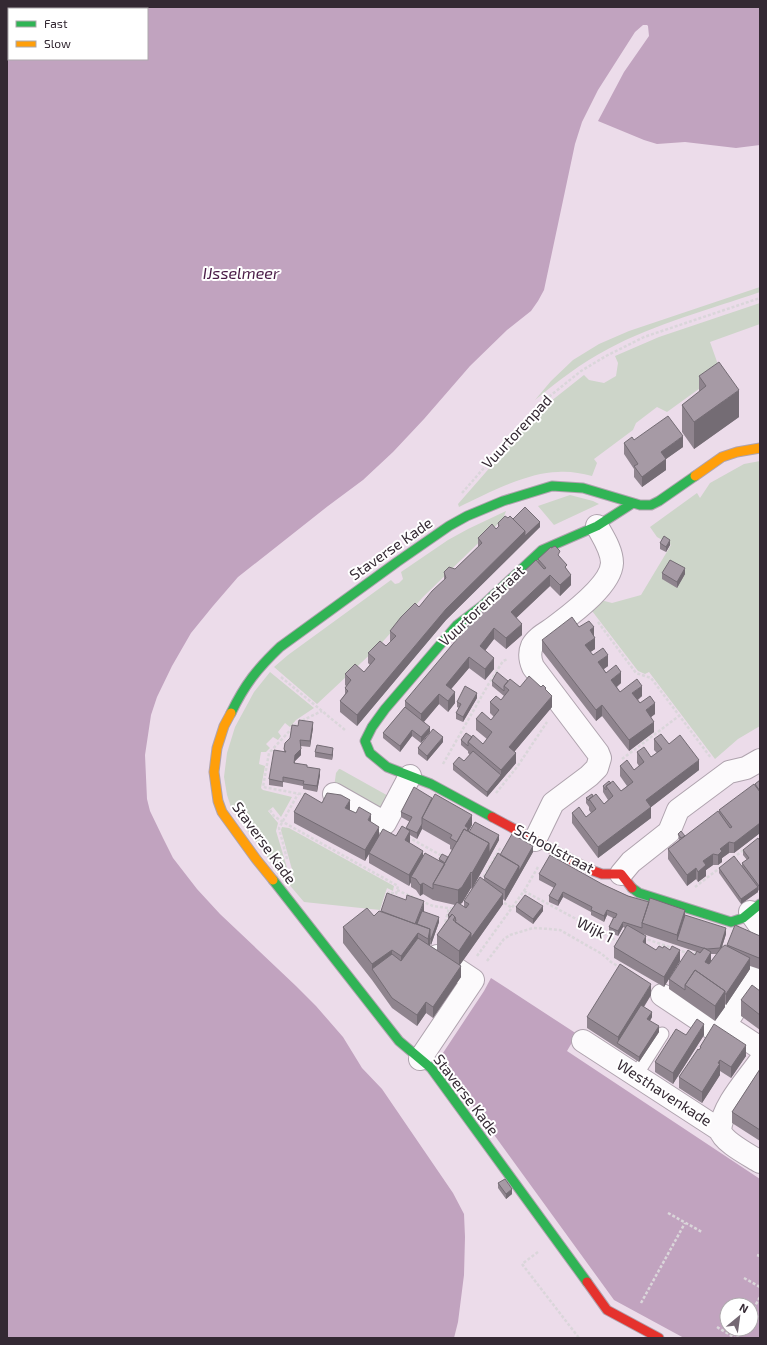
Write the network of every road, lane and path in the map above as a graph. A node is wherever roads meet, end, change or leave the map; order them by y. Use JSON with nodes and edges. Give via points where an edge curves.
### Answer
{"nodes":[{"id":1,"x":760,"y":298,"type":"edge"},
{"id":2,"x":760,"y":448,"type":"edge"},
{"id":3,"x":461,"y":493,"type":"dead end"},
{"id":4,"x":634,"y":503,"type":"junction"},
{"id":5,"x":597,"y":526,"type":"junction"},
{"id":6,"x":582,"y":606,"type":"junction"},
{"id":7,"x":530,"y":654,"type":"junction"},
{"id":8,"x":282,"y":678,"type":"dead end"},
{"id":9,"x":564,"y":707,"type":"junction"},
{"id":10,"x":322,"y":711,"type":"junction"},
{"id":11,"x":679,"y":716,"type":"junction"},
{"id":12,"x":365,"y":741,"type":"junction"},
{"id":13,"x":760,"y":760,"type":"edge"},
{"id":14,"x":599,"y":763,"type":"junction"},
{"id":15,"x":410,"y":776,"type":"junction"},
{"id":16,"x":724,"y":776,"type":"junction"},
{"id":17,"x":431,"y":784,"type":"junction"},
{"id":18,"x":334,"y":794,"type":"edge"},
{"id":19,"x":270,"y":810,"type":"dead end"},
{"id":20,"x":485,"y":812,"type":"junction"},
{"id":21,"x":283,"y":822,"type":"junction"},
{"id":22,"x":385,"y":823,"type":"junction"},
{"id":23,"x":512,"y":827,"type":"junction"},
{"id":24,"x":542,"y":843,"type":"junction"},
{"id":25,"x":748,"y":847,"type":"edge"},
{"id":26,"x":446,"y":859,"type":"edge"},
{"id":27,"x":730,"y":860,"type":"edge"},
{"id":28,"x":288,"y":862,"type":"dead end"},
{"id":29,"x":725,"y":864,"type":"edge"},
{"id":30,"x":621,"y":874,"type":"junction"},
{"id":31,"x":478,"y":885,"type":"edge"},
{"id":32,"x":397,"y":890,"type":"junction"},
{"id":33,"x":524,"y":891,"type":"junction"},
{"id":34,"x":496,"y":897,"type":"edge"},
{"id":35,"x":386,"y":900,"type":"edge"},
{"id":36,"x":677,"y":905,"type":"junction"},
{"id":37,"x":449,"y":908,"type":"junction"},
{"id":38,"x":512,"y":908,"type":"junction"},
{"id":39,"x":458,"y":909,"type":"edge"},
{"id":40,"x":757,"y":914,"type":"edge"},
{"id":41,"x":443,"y":928,"type":"edge"},
{"id":42,"x":642,"y":937,"type":"edge"},
{"id":43,"x":621,"y":938,"type":"edge"},
{"id":44,"x":434,"y":953,"type":"edge"},
{"id":45,"x":478,"y":953,"type":"dead end"},
{"id":46,"x":688,"y":953,"type":"junction"},
{"id":47,"x":700,"y":955,"type":"edge"},
{"id":48,"x":685,"y":958,"type":"edge"},
{"id":49,"x":619,"y":973,"type":"edge"},
{"id":50,"x":758,"y":974,"type":"dead end"},
{"id":51,"x":473,"y":980,"type":"junction"},
{"id":52,"x":662,"y":995,"type":"dead end"},
{"id":53,"x":725,"y":1025,"type":"junction"},
{"id":54,"x":662,"y":1034,"type":"dead end"},
{"id":55,"x":583,"y":1041,"type":"dead end"},
{"id":56,"x":760,"y":1048,"type":"edge"},
{"id":57,"x":420,"y":1059,"type":"junction"},
{"id":58,"x":760,"y":1061,"type":"edge"},
{"id":59,"x":636,"y":1075,"type":"junction"},
{"id":60,"x":720,"y":1130,"type":"junction"},
{"id":61,"x":760,"y":1162,"type":"edge"},
{"id":62,"x":668,"y":1214,"type":"dead end"},
{"id":63,"x":686,"y":1222,"type":"junction"},
{"id":64,"x":702,"y":1232,"type":"dead end"},
{"id":65,"x":537,"y":1253,"type":"dead end"},
{"id":66,"x":744,"y":1278,"type":"dead end"},
{"id":67,"x":760,"y":1287,"type":"edge"},
{"id":68,"x":640,"y":1305,"type":"dead end"},
{"id":69,"x":717,"y":1327,"type":"dead end"},
{"id":70,"x":579,"y":1338,"type":"edge"},
{"id":71,"x":659,"y":1338,"type":"edge"},
{"id":72,"x":736,"y":1338,"type":"edge"}],
"edges":[{"from":1,"to":3,"type":"path","name":"Vuurtorenpad","via":[[644,338],[581,371],[540,404]]},
{"from":2,"to":4,"type":"street","via":[[722,457],[655,504],[645,506]]},
{"from":4,"to":5,"type":"street","name":"Vuurtorenstraat"},
{"from":4,"to":57,"type":"street","name":"Staverse Kade","via":[[583,488],[552,486],[503,501],[458,520],[280,648],[251,677],[222,730],[214,772],[222,812],[399,1041]]},
{"from":5,"to":6,"type":"street","via":[[612,559],[611,568],[607,577]]},
{"from":5,"to":12,"type":"street","name":"Vuurtorenstraat","via":[[542,550],[483,605],[457,625],[385,709]]},
{"from":6,"to":7,"type":"street","via":[[537,639]]},
{"from":6,"to":11,"type":"path","via":[[591,613],[636,673],[651,678]]},
{"from":7,"to":9,"type":"street","via":[[533,667]]},
{"from":7,"to":17,"type":"path","via":[[503,661]]},
{"from":8,"to":10,"type":"path"},
{"from":9,"to":14,"type":"street","via":[[598,753]]},
{"from":9,"to":20,"type":"path","via":[[549,719]]},
{"from":10,"to":12,"type":"path","via":[[348,732]]},
{"from":10,"to":21,"type":"path","via":[[297,723],[269,753],[263,787],[298,794]]},
{"from":11,"to":14,"type":"path","via":[[617,763]]},
{"from":11,"to":16,"type":"path"},
{"from":12,"to":15,"type":"street","name":"Schoolstraat","via":[[368,751],[377,760]]},
{"from":13,"to":16,"type":"street"},
{"from":14,"to":24,"type":"street","via":[[595,771],[553,803]]},
{"from":15,"to":17,"type":"street","name":"Schoolstraat"},
{"from":15,"to":22,"type":"street"},
{"from":16,"to":30,"type":"street","via":[[678,810],[669,832],[631,862]]},
{"from":17,"to":20,"type":"street","name":"Schoolstraat"},
{"from":18,"to":22,"type":"street"},
{"from":19,"to":21,"type":"path"},
{"from":20,"to":23,"type":"street","name":"Schoolstraat"},
{"from":21,"to":28,"type":"path","via":[[278,828]]},
{"from":21,"to":32,"type":"path","via":[[398,886]]},
{"from":22,"to":26,"type":"path"},
{"from":23,"to":24,"type":"street","name":"Schoolstraat"},
{"from":23,"to":31,"type":"path"},
{"from":24,"to":30,"type":"street","name":"Schoolstraat","via":[[596,872]]},
{"from":24,"to":33,"type":"path"},
{"from":25,"to":27,"type":"path"},
{"from":29,"to":36,"type":"path","via":[[679,899]]},
{"from":30,"to":36,"type":"street","via":[[634,891]]},
{"from":32,"to":35,"type":"path","via":[[396,894],[389,892]]},
{"from":32,"to":37,"type":"path","via":[[433,906]]},
{"from":33,"to":38,"type":"path"},
{"from":33,"to":43,"type":"path","name":"Wijk 1","via":[[619,942]]},
{"from":34,"to":38,"type":"path"},
{"from":36,"to":40,"type":"street","via":[[731,922]]},
{"from":37,"to":39,"type":"path"},
{"from":37,"to":41,"type":"path"},
{"from":38,"to":45,"type":"path"},
{"from":42,"to":46,"type":"path"},
{"from":44,"to":51,"type":"street"},
{"from":46,"to":47,"type":"path"},
{"from":46,"to":48,"type":"path"},
{"from":49,"to":51,"type":"path","via":[[622,969],[602,954],[560,930],[533,928],[504,939]]},
{"from":50,"to":53,"type":"street"},
{"from":51,"to":57,"type":"street"},
{"from":52,"to":53,"type":"street","via":[[713,1029]]},
{"from":53,"to":56,"type":"street"},
{"from":54,"to":59,"type":"lane"},
{"from":55,"to":59,"type":"street","name":"Westhavenkade"},
{"from":57,"to":71,"type":"street","name":"Staverse Kade","via":[[431,1068],[607,1310]]},
{"from":58,"to":60,"type":"street","via":[[728,1107]]},
{"from":59,"to":60,"type":"street","name":"Westhavenkade"},
{"from":60,"to":61,"type":"street","name":"Westhavenkade","via":[[727,1140]]},
{"from":62,"to":63,"type":"path"},
{"from":63,"to":64,"type":"path"},
{"from":63,"to":68,"type":"path"},
{"from":65,"to":70,"type":"path","via":[[522,1264]]},
{"from":66,"to":67,"type":"path"},
{"from":69,"to":72,"type":"path"}]}
